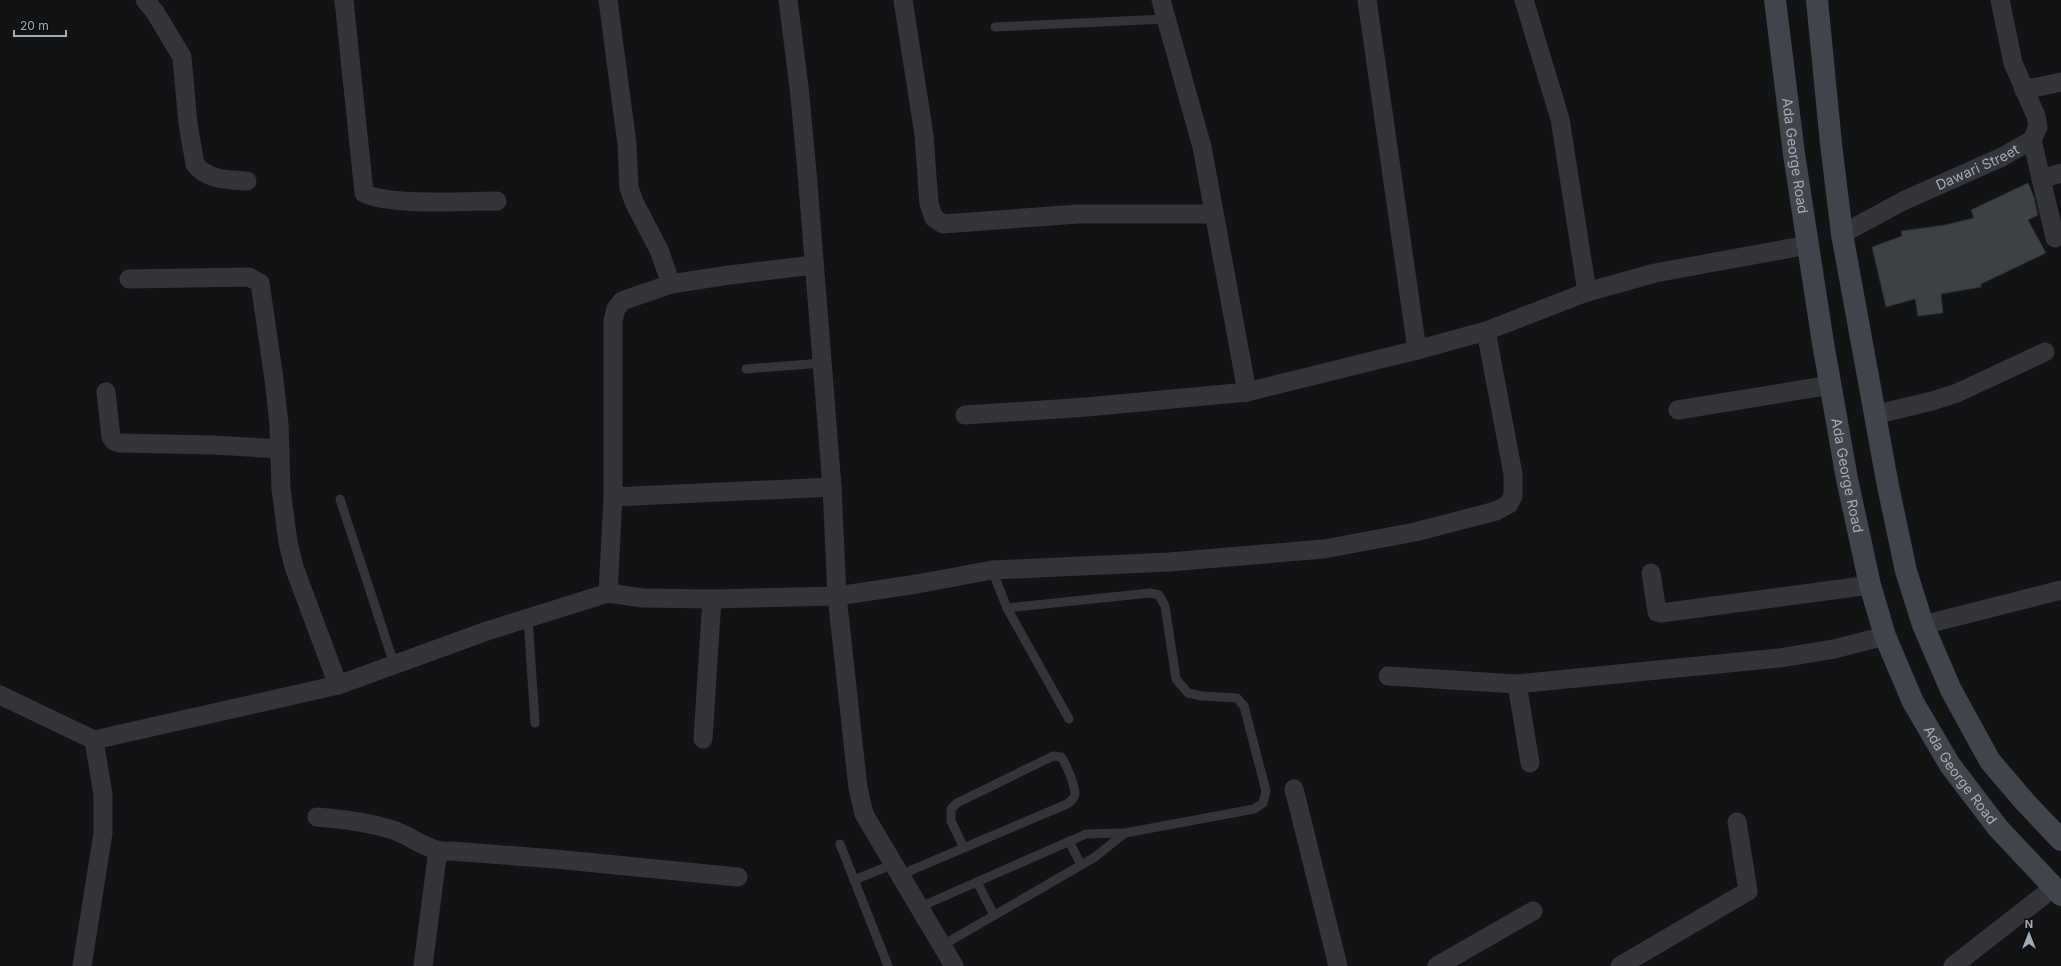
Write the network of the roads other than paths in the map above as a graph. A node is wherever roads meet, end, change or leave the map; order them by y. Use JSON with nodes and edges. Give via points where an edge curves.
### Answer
{"nodes":[{"id":1,"x":145,"y":0,"type":"edge"},
{"id":2,"x":344,"y":0,"type":"edge"},
{"id":3,"x":608,"y":0,"type":"edge"},
{"id":4,"x":788,"y":0,"type":"edge"},
{"id":5,"x":904,"y":0,"type":"edge"},
{"id":6,"x":1161,"y":0,"type":"edge"},
{"id":7,"x":1367,"y":0,"type":"edge"},
{"id":8,"x":1524,"y":0,"type":"edge"},
{"id":9,"x":1776,"y":0,"type":"edge"},
{"id":10,"x":1817,"y":0,"type":"edge"},
{"id":11,"x":2000,"y":0,"type":"edge"},
{"id":12,"x":1165,"y":19,"type":"junction"},
{"id":13,"x":995,"y":27,"type":"dead end"},
{"id":14,"x":2061,"y":82,"type":"edge"},
{"id":15,"x":2024,"y":90,"type":"junction"},
{"id":16,"x":2032,"y":140,"type":"junction"},
{"id":17,"x":2061,"y":173,"type":"edge"},
{"id":18,"x":2041,"y":179,"type":"junction"},
{"id":19,"x":248,"y":181,"type":"dead end"},
{"id":20,"x":497,"y":201,"type":"dead end"},
{"id":21,"x":1213,"y":214,"type":"junction"},
{"id":22,"x":1842,"y":234,"type":"junction"},
{"id":23,"x":2055,"y":238,"type":"dead end"},
{"id":24,"x":1808,"y":245,"type":"junction"},
{"id":25,"x":814,"y":265,"type":"junction"},
{"id":26,"x":129,"y":279,"type":"dead end"},
{"id":27,"x":671,"y":284,"type":"junction"},
{"id":28,"x":1587,"y":292,"type":"junction"},
{"id":29,"x":1486,"y":331,"type":"junction"},
{"id":30,"x":1417,"y":350,"type":"junction"},
{"id":31,"x":2045,"y":352,"type":"dead end"},
{"id":32,"x":822,"y":364,"type":"junction"},
{"id":33,"x":746,"y":369,"type":"dead end"},
{"id":34,"x":1831,"y":385,"type":"junction"},
{"id":35,"x":106,"y":392,"type":"dead end"},
{"id":36,"x":1247,"y":392,"type":"junction"},
{"id":37,"x":1678,"y":410,"type":"dead end"},
{"id":38,"x":965,"y":415,"type":"dead end"},
{"id":39,"x":1874,"y":415,"type":"junction"},
{"id":40,"x":280,"y":449,"type":"junction"},
{"id":41,"x":832,"y":486,"type":"junction"},
{"id":42,"x":613,"y":496,"type":"junction"},
{"id":43,"x":340,"y":499,"type":"dead end"},
{"id":44,"x":992,"y":570,"type":"junction"},
{"id":45,"x":1651,"y":573,"type":"dead end"},
{"id":46,"x":1870,"y":585,"type":"junction"},
{"id":47,"x":2061,"y":590,"type":"edge"},
{"id":48,"x":608,"y":593,"type":"junction"},
{"id":49,"x":837,"y":596,"type":"junction"},
{"id":50,"x":712,"y":599,"type":"junction"},
{"id":51,"x":1006,"y":608,"type":"junction"},
{"id":52,"x":528,"y":618,"type":"junction"},
{"id":53,"x":1923,"y":625,"type":"junction"},
{"id":54,"x":1885,"y":636,"type":"junction"},
{"id":55,"x":394,"y":664,"type":"junction"},
{"id":56,"x":1388,"y":676,"type":"dead end"},
{"id":57,"x":1517,"y":684,"type":"junction"},
{"id":58,"x":338,"y":685,"type":"junction"},
{"id":59,"x":0,"y":695,"type":"edge"},
{"id":60,"x":1069,"y":719,"type":"dead end"},
{"id":61,"x":535,"y":723,"type":"dead end"},
{"id":62,"x":704,"y":739,"type":"dead end"},
{"id":63,"x":94,"y":740,"type":"junction"},
{"id":64,"x":1530,"y":764,"type":"dead end"},
{"id":65,"x":1294,"y":789,"type":"dead end"},
{"id":66,"x":316,"y":817,"type":"dead end"},
{"id":67,"x":1737,"y":822,"type":"dead end"},
{"id":68,"x":1124,"y":833,"type":"junction"},
{"id":69,"x":2061,"y":840,"type":"edge"},
{"id":70,"x":1069,"y":841,"type":"junction"},
{"id":71,"x":840,"y":844,"type":"dead end"},
{"id":72,"x":964,"y":848,"type":"junction"},
{"id":73,"x":442,"y":852,"type":"junction"},
{"id":74,"x":1081,"y":865,"type":"junction"},
{"id":75,"x":897,"y":869,"type":"junction"},
{"id":76,"x":738,"y":877,"type":"dead end"},
{"id":77,"x":854,"y":880,"type":"junction"},
{"id":78,"x":977,"y":882,"type":"junction"},
{"id":79,"x":2057,"y":891,"type":"edge"},
{"id":80,"x":920,"y":907,"type":"junction"},
{"id":81,"x":1533,"y":911,"type":"dead end"},
{"id":82,"x":994,"y":915,"type":"junction"},
{"id":83,"x":943,"y":945,"type":"junction"},
{"id":84,"x":82,"y":966,"type":"edge"},
{"id":85,"x":423,"y":966,"type":"edge"},
{"id":86,"x":888,"y":966,"type":"edge"},
{"id":87,"x":954,"y":966,"type":"edge"},
{"id":88,"x":1338,"y":966,"type":"edge"},
{"id":89,"x":1437,"y":966,"type":"edge"},
{"id":90,"x":1620,"y":966,"type":"edge"},
{"id":91,"x":1953,"y":966,"type":"edge"}],
"edges":[{"from":1,"to":19,"type":"street","via":[[182,57],[188,124],[195,164],[199,170],[221,179]]},
{"from":2,"to":20,"type":"street","via":[[364,193],[377,199]]},
{"from":3,"to":27,"type":"street","via":[[627,144],[629,188],[659,250]]},
{"from":4,"to":25,"type":"street","via":[[799,87]]},
{"from":5,"to":21,"type":"street","via":[[924,135],[930,204],[934,218],[944,224],[1078,214]]},
{"from":6,"to":12,"type":"street"},
{"from":7,"to":30,"type":"street"},
{"from":8,"to":28,"type":"street","via":[[1560,119]]},
{"from":9,"to":24,"type":"main road","name":"Ada George Road","via":[[1794,154]]},
{"from":10,"to":22,"type":"main road","via":[[1830,144]]},
{"from":11,"to":15,"type":"street","name":"Dawari Street","via":[[2013,62]]},
{"from":12,"to":13,"type":"lane"},
{"from":12,"to":21,"type":"street","via":[[1202,147]]},
{"from":14,"to":15,"type":"street"},
{"from":15,"to":16,"type":"street","name":"Dawari Street","via":[[2036,116],[2038,127]]},
{"from":16,"to":18,"type":"street"},
{"from":16,"to":22,"type":"street","name":"Dawari Street","via":[[2002,157],[1903,201]]},
{"from":17,"to":18,"type":"street"},
{"from":18,"to":23,"type":"street"},
{"from":21,"to":36,"type":"street"},
{"from":22,"to":39,"type":"main road"},
{"from":24,"to":28,"type":"street","via":[[1655,273]]},
{"from":24,"to":34,"type":"main road","name":"Ada George Road"},
{"from":25,"to":27,"type":"street"},
{"from":25,"to":32,"type":"street"},
{"from":26,"to":40,"type":"street","via":[[249,277],[260,283],[274,379]]},
{"from":27,"to":42,"type":"street","via":[[622,301],[616,309],[613,321]]},
{"from":28,"to":29,"type":"street"},
{"from":29,"to":30,"type":"street"},
{"from":29,"to":44,"type":"street","via":[[1514,474],[1513,496],[1509,504],[1496,510],[1415,532],[1324,549],[1169,562]]},
{"from":30,"to":36,"type":"street"},
{"from":31,"to":39,"type":"street","via":[[1957,393],[1912,407]]},
{"from":32,"to":33,"type":"lane"},
{"from":32,"to":41,"type":"street"},
{"from":34,"to":37,"type":"street"},
{"from":34,"to":46,"type":"main road","name":"Ada George Road","via":[[1847,479]]},
{"from":35,"to":40,"type":"street","via":[[111,437],[119,443]]},
{"from":36,"to":38,"type":"street"},
{"from":39,"to":53,"type":"main road","via":[[1906,571]]},
{"from":40,"to":58,"type":"street","via":[[281,489],[294,567]]},
{"from":41,"to":42,"type":"street"},
{"from":41,"to":49,"type":"street"},
{"from":42,"to":48,"type":"street"},
{"from":43,"to":55,"type":"lane"},
{"from":44,"to":49,"type":"street"},
{"from":44,"to":51,"type":"lane"},
{"from":45,"to":46,"type":"street","via":[[1657,612],[1661,613]]},
{"from":46,"to":54,"type":"main road","name":"Ada George Road"},
{"from":47,"to":53,"type":"street"},
{"from":48,"to":50,"type":"street","via":[[643,598]]},
{"from":48,"to":52,"type":"street"},
{"from":49,"to":50,"type":"street"},
{"from":49,"to":75,"type":"street","via":[[858,788],[864,814]]},
{"from":50,"to":62,"type":"street"},
{"from":51,"to":60,"type":"lane"},
{"from":51,"to":68,"type":"lane","via":[[1150,593],[1160,595],[1166,606],[1176,679],[1188,693],[1237,698],[1244,706],[1266,792],[1263,803],[1254,809]]},
{"from":52,"to":55,"type":"street"},
{"from":52,"to":61,"type":"lane"},
{"from":53,"to":69,"type":"main road","via":[[1951,690],[1990,761]]},
{"from":54,"to":57,"type":"street","via":[[1834,649],[1779,658]]},
{"from":54,"to":79,"type":"main road","name":"Ada George Road","via":[[1913,702],[1950,766],[1998,828]]},
{"from":55,"to":58,"type":"street"},
{"from":56,"to":57,"type":"street"},
{"from":57,"to":64,"type":"street"},
{"from":58,"to":63,"type":"street"},
{"from":59,"to":63,"type":"street"},
{"from":63,"to":84,"type":"street","via":[[103,795],[103,833]]},
{"from":65,"to":88,"type":"street"},
{"from":66,"to":73,"type":"street","via":[[359,820],[395,831]]},
{"from":67,"to":90,"type":"street","via":[[1748,891]]},
{"from":68,"to":70,"type":"lane","via":[[1086,834]]},
{"from":68,"to":74,"type":"lane"},
{"from":70,"to":74,"type":"lane"},
{"from":70,"to":78,"type":"lane"},
{"from":71,"to":77,"type":"lane"},
{"from":72,"to":72,"type":"lane","via":[[951,821],[951,809],[957,803],[1054,756],[1061,757],[1075,792],[1073,799],[1067,804]]},
{"from":72,"to":75,"type":"lane"},
{"from":73,"to":76,"type":"street","via":[[554,859]]},
{"from":73,"to":85,"type":"street","via":[[437,857]]},
{"from":74,"to":82,"type":"lane"},
{"from":75,"to":77,"type":"lane"},
{"from":75,"to":80,"type":"street"},
{"from":77,"to":86,"type":"lane"},
{"from":78,"to":80,"type":"lane"},
{"from":78,"to":82,"type":"lane"},
{"from":79,"to":91,"type":"street"},
{"from":80,"to":83,"type":"street"},
{"from":81,"to":89,"type":"street"},
{"from":82,"to":83,"type":"lane"},
{"from":83,"to":87,"type":"street"}]}
